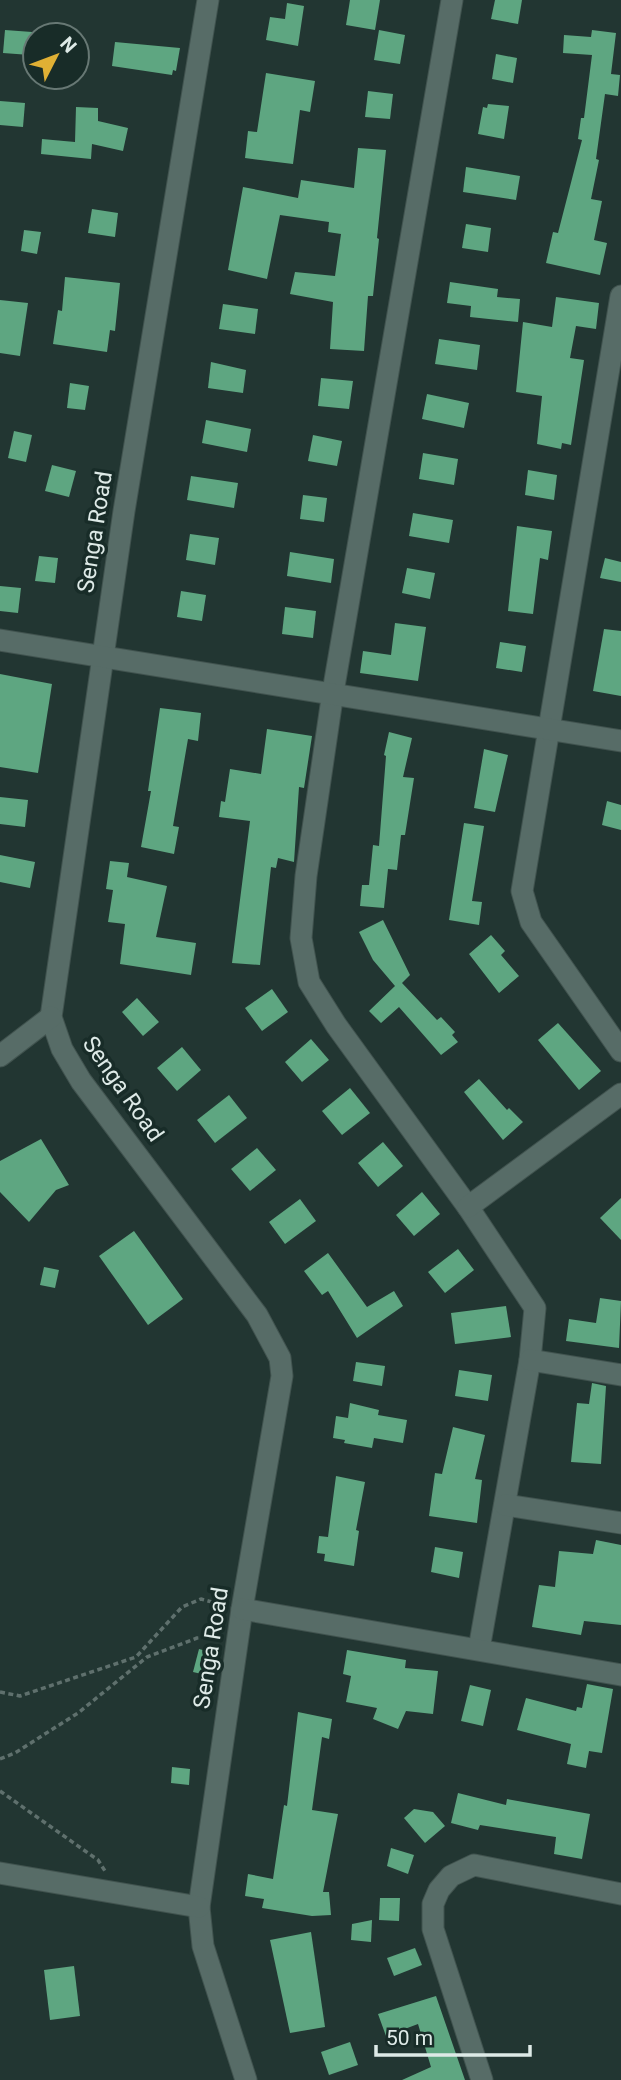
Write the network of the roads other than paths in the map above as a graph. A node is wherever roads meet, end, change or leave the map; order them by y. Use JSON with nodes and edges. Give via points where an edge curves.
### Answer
{"nodes":[{"id":1,"x":208,"y":0,"type":"edge"},
{"id":2,"x":452,"y":0,"type":"edge"},
{"id":3,"x":621,"y":296,"type":"edge"},
{"id":4,"x":0,"y":640,"type":"edge"},
{"id":5,"x":104,"y":655,"type":"junction"},
{"id":6,"x":333,"y":692,"type":"junction"},
{"id":7,"x":548,"y":729,"type":"junction"},
{"id":8,"x":621,"y":741,"type":"edge"},
{"id":9,"x":51,"y":1017,"type":"junction"},
{"id":10,"x":621,"y":1051,"type":"edge"},
{"id":11,"x":0,"y":1056,"type":"edge"},
{"id":12,"x":621,"y":1094,"type":"edge"},
{"id":13,"x":468,"y":1207,"type":"junction"},
{"id":14,"x":530,"y":1360,"type":"junction"},
{"id":15,"x":621,"y":1376,"type":"edge"},
{"id":16,"x":505,"y":1505,"type":"junction"},
{"id":17,"x":621,"y":1523,"type":"edge"},
{"id":18,"x":243,"y":1609,"type":"junction"},
{"id":19,"x":479,"y":1650,"type":"junction"},
{"id":20,"x":621,"y":1675,"type":"edge"},
{"id":21,"x":0,"y":1873,"type":"edge"},
{"id":22,"x":621,"y":1894,"type":"edge"},
{"id":23,"x":199,"y":1907,"type":"junction"},
{"id":24,"x":246,"y":2080,"type":"edge"},
{"id":25,"x":482,"y":2080,"type":"edge"}],
"edges":[{"from":1,"to":5,"type":"street","name":"Senga Road"},
{"from":2,"to":6,"type":"street"},
{"from":3,"to":7,"type":"street"},
{"from":4,"to":5,"type":"street"},
{"from":5,"to":6,"type":"street"},
{"from":5,"to":9,"type":"street","name":"Senga Road"},
{"from":6,"to":7,"type":"street"},
{"from":6,"to":13,"type":"street","via":[[306,876],[301,937],[309,982],[335,1025]]},
{"from":7,"to":8,"type":"street"},
{"from":7,"to":10,"type":"street","via":[[523,900],[531,922]]},
{"from":9,"to":11,"type":"street"},
{"from":9,"to":18,"type":"street","name":"Senga Road","via":[[71,1066],[257,1315],[280,1358],[282,1376]]},
{"from":12,"to":13,"type":"street"},
{"from":13,"to":14,"type":"street","via":[[532,1301],[536,1318]]},
{"from":14,"to":15,"type":"street"},
{"from":14,"to":16,"type":"street"},
{"from":16,"to":17,"type":"street"},
{"from":16,"to":19,"type":"street"},
{"from":18,"to":19,"type":"street"},
{"from":18,"to":23,"type":"street","name":"Senga Road"},
{"from":19,"to":20,"type":"street"},
{"from":21,"to":23,"type":"street"},
{"from":22,"to":25,"type":"street","via":[[474,1865],[451,1876],[439,1890],[433,1904],[433,1929]]},
{"from":23,"to":24,"type":"street","name":"Senga Road","via":[[203,1946]]}]}
